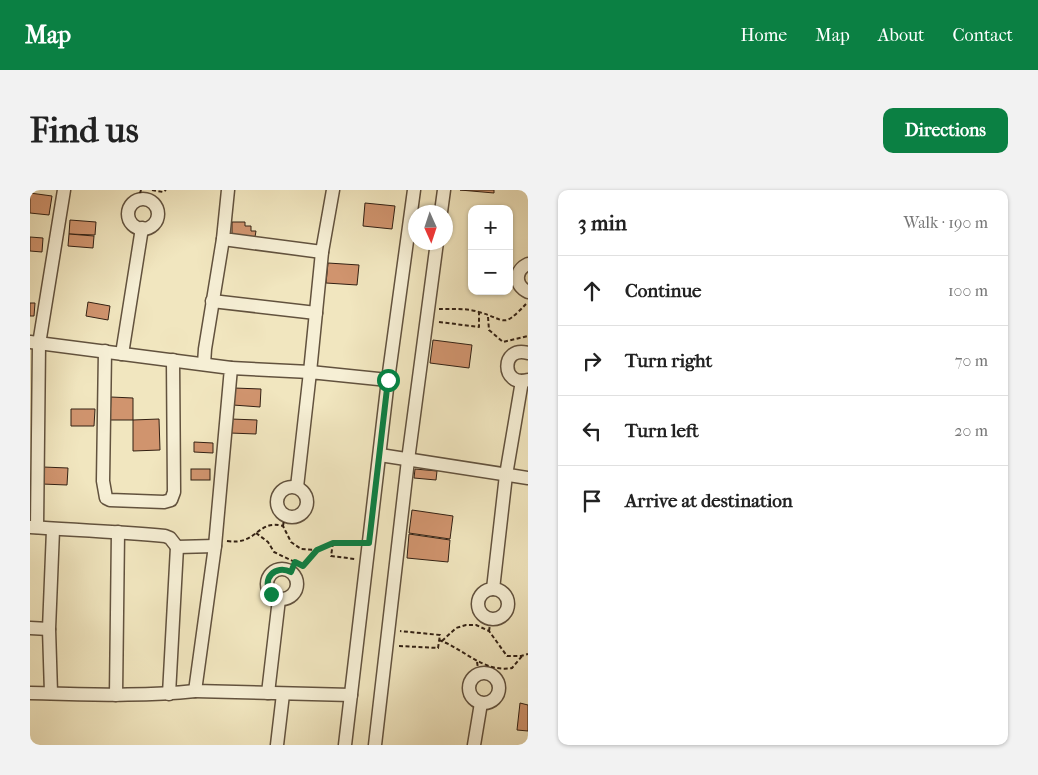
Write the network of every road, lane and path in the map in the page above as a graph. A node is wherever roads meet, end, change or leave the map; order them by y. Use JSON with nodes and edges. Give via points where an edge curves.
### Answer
{"nodes":[{"id":1,"x":64,"y":190,"type":"edge"},
{"id":2,"x":152,"y":190,"type":"edge"},
{"id":3,"x":166,"y":190,"type":"edge"},
{"id":4,"x":228,"y":190,"type":"edge"},
{"id":5,"x":333,"y":190,"type":"edge"},
{"id":6,"x":414,"y":190,"type":"edge"},
{"id":7,"x":444,"y":190,"type":"edge"},
{"id":8,"x":139,"y":195,"type":"edge"},
{"id":9,"x":442,"y":205,"type":"edge"},
{"id":10,"x":142,"y":228,"type":"junction"},
{"id":11,"x":222,"y":239,"type":"junction"},
{"id":12,"x":436,"y":250,"type":"edge"},
{"id":13,"x":322,"y":252,"type":"junction"},
{"id":14,"x":528,"y":264,"type":"edge"},
{"id":15,"x":528,"y":292,"type":"edge"},
{"id":16,"x":212,"y":301,"type":"junction"},
{"id":17,"x":528,"y":303,"type":"edge"},
{"id":18,"x":428,"y":308,"type":"junction"},
{"id":19,"x":479,"y":312,"type":"junction"},
{"id":20,"x":316,"y":313,"type":"junction"},
{"id":21,"x":488,"y":316,"type":"junction"},
{"id":22,"x":426,"y":321,"type":"junction"},
{"id":23,"x":528,"y":336,"type":"edge"},
{"id":24,"x":34,"y":343,"type":"edge"},
{"id":25,"x":104,"y":352,"type":"junction"},
{"id":26,"x":528,"y":352,"type":"edge"},
{"id":27,"x":122,"y":354,"type":"junction"},
{"id":28,"x":173,"y":360,"type":"junction"},
{"id":29,"x":204,"y":364,"type":"junction"},
{"id":30,"x":231,"y":368,"type":"junction"},
{"id":31,"x":310,"y":372,"type":"junction"},
{"id":32,"x":388,"y":380,"type":"junction"},
{"id":33,"x":525,"y":380,"type":"edge"},
{"id":34,"x":380,"y":456,"type":"junction"},
{"id":35,"x":408,"y":460,"type":"junction"},
{"id":36,"x":506,"y":475,"type":"junction"},
{"id":37,"x":528,"y":478,"type":"edge"},
{"id":38,"x":297,"y":487,"type":"junction"},
{"id":39,"x":284,"y":520,"type":"junction"},
{"id":40,"x":33,"y":527,"type":"edge"},
{"id":41,"x":53,"y":530,"type":"junction"},
{"id":42,"x":118,"y":532,"type":"junction"},
{"id":43,"x":256,"y":533,"type":"junction"},
{"id":44,"x":215,"y":542,"type":"junction"},
{"id":45,"x":333,"y":543,"type":"junction"},
{"id":46,"x":369,"y":543,"type":"junction"},
{"id":47,"x":177,"y":547,"type":"junction"},
{"id":48,"x":317,"y":550,"type":"junction"},
{"id":49,"x":367,"y":560,"type":"junction"},
{"id":50,"x":293,"y":567,"type":"junction"},
{"id":51,"x":493,"y":589,"type":"junction"},
{"id":52,"x":279,"y":599,"type":"junction"},
{"id":53,"x":490,"y":618,"type":"junction"},
{"id":54,"x":30,"y":628,"type":"edge"},
{"id":55,"x":49,"y":629,"type":"junction"},
{"id":56,"x":388,"y":630,"type":"junction"},
{"id":57,"x":489,"y":632,"type":"junction"},
{"id":58,"x":439,"y":640,"type":"junction"},
{"id":59,"x":442,"y":641,"type":"junction"},
{"id":60,"x":386,"y":645,"type":"junction"},
{"id":61,"x":528,"y":654,"type":"edge"},
{"id":62,"x":522,"y":656,"type":"junction"},
{"id":63,"x":478,"y":668,"type":"junction"},
{"id":64,"x":195,"y":691,"type":"junction"},
{"id":65,"x":30,"y":693,"type":"edge"},
{"id":66,"x":51,"y":693,"type":"junction"},
{"id":67,"x":268,"y":693,"type":"junction"},
{"id":68,"x":169,"y":694,"type":"junction"},
{"id":69,"x":283,"y":694,"type":"junction"},
{"id":70,"x":116,"y":695,"type":"junction"},
{"id":71,"x":350,"y":695,"type":"junction"},
{"id":72,"x":481,"y":703,"type":"junction"},
{"id":73,"x":277,"y":745,"type":"edge"},
{"id":74,"x":345,"y":745,"type":"edge"},
{"id":75,"x":375,"y":745,"type":"edge"},
{"id":76,"x":474,"y":745,"type":"edge"}],
"edges":[{"from":1,"to":24,"type":"street"},
{"from":2,"to":3,"type":"path"},
{"from":4,"to":11,"type":"street"},
{"from":5,"to":13,"type":"street"},
{"from":6,"to":32,"type":"street"},
{"from":7,"to":9,"type":"street"},
{"from":8,"to":10,"type":"street","via":[[130,206],[128,215],[132,224]]},
{"from":8,"to":10,"type":"street","via":[[152,202],[157,210],[154,224]]},
{"from":10,"to":27,"type":"street"},
{"from":11,"to":13,"type":"street"},
{"from":11,"to":16,"type":"street"},
{"from":12,"to":18,"type":"street"},
{"from":13,"to":20,"type":"street"},
{"from":14,"to":15,"type":"street","via":[[520,270],[518,279]]},
{"from":16,"to":20,"type":"street"},
{"from":16,"to":29,"type":"street"},
{"from":17,"to":21,"type":"path","via":[[512,318],[501,321]]},
{"from":18,"to":19,"type":"path"},
{"from":18,"to":22,"type":"street"},
{"from":19,"to":21,"type":"path"},
{"from":19,"to":22,"type":"path","via":[[479,327]]},
{"from":20,"to":31,"type":"street"},
{"from":21,"to":23,"type":"path","via":[[489,330],[503,342]]},
{"from":22,"to":35,"type":"street"},
{"from":24,"to":25,"type":"street"},
{"from":24,"to":40,"type":"street"},
{"from":25,"to":27,"type":"street"},
{"from":25,"to":28,"type":"street","via":[[103,481],[106,498],[110,500],[171,500],[174,492]]},
{"from":26,"to":33,"type":"street","via":[[512,354],[507,363],[511,376]]},
{"from":27,"to":28,"type":"street"},
{"from":28,"to":29,"type":"street"},
{"from":29,"to":30,"type":"street"},
{"from":30,"to":31,"type":"street"},
{"from":30,"to":44,"type":"street"},
{"from":31,"to":32,"type":"street"},
{"from":31,"to":38,"type":"street"},
{"from":32,"to":34,"type":"street"},
{"from":33,"to":36,"type":"street"},
{"from":34,"to":35,"type":"street"},
{"from":34,"to":46,"type":"street"},
{"from":35,"to":36,"type":"street"},
{"from":35,"to":56,"type":"street"},
{"from":36,"to":37,"type":"street"},
{"from":36,"to":51,"type":"street"},
{"from":38,"to":39,"type":"street","via":[[288,487],[280,494],[277,503]]},
{"from":38,"to":39,"type":"street","via":[[307,498],[306,508],[299,515]]},
{"from":39,"to":43,"type":"path"},
{"from":39,"to":48,"type":"path","via":[[291,542],[301,549]]},
{"from":40,"to":41,"type":"street"},
{"from":41,"to":42,"type":"street"},
{"from":41,"to":55,"type":"street"},
{"from":42,"to":47,"type":"street","via":[[165,536]]},
{"from":42,"to":70,"type":"street"},
{"from":43,"to":44,"type":"path","via":[[249,539],[236,542]]},
{"from":43,"to":50,"type":"path"},
{"from":44,"to":47,"type":"street"},
{"from":44,"to":64,"type":"street"},
{"from":45,"to":46,"type":"path"},
{"from":45,"to":48,"type":"path"},
{"from":45,"to":49,"type":"path","via":[[331,556]]},
{"from":46,"to":49,"type":"street"},
{"from":47,"to":68,"type":"street"},
{"from":48,"to":50,"type":"path","via":[[303,566]]},
{"from":49,"to":71,"type":"street"},
{"from":50,"to":52,"type":"street","via":[[295,591],[289,598]]},
{"from":50,"to":52,"type":"street","via":[[272,572],[269,576],[268,590]]},
{"from":51,"to":53,"type":"street","via":[[484,592],[478,600],[479,610]]},
{"from":51,"to":53,"type":"street","via":[[506,596],[508,605],[500,617]]},
{"from":52,"to":67,"type":"street"},
{"from":53,"to":57,"type":"path"},
{"from":54,"to":55,"type":"street"},
{"from":55,"to":66,"type":"street"},
{"from":56,"to":58,"type":"path","via":[[440,635]]},
{"from":56,"to":60,"type":"street"},
{"from":57,"to":59,"type":"path","via":[[476,625],[466,625],[456,628]]},
{"from":57,"to":62,"type":"path","via":[[507,656]]},
{"from":58,"to":59,"type":"path"},
{"from":58,"to":60,"type":"path","via":[[438,648]]},
{"from":59,"to":63,"type":"path","via":[[452,645]]},
{"from":60,"to":75,"type":"street"},
{"from":61,"to":62,"type":"path"},
{"from":62,"to":63,"type":"path","via":[[512,668]]},
{"from":63,"to":72,"type":"street","via":[[469,690],[473,699]]},
{"from":63,"to":72,"type":"street","via":[[499,685],[495,699]]},
{"from":64,"to":67,"type":"street"},
{"from":64,"to":68,"type":"street"},
{"from":65,"to":66,"type":"street"},
{"from":66,"to":70,"type":"street"},
{"from":67,"to":69,"type":"street"},
{"from":68,"to":70,"type":"street"},
{"from":69,"to":71,"type":"street"},
{"from":69,"to":73,"type":"street"},
{"from":71,"to":74,"type":"street"},
{"from":72,"to":76,"type":"street"}]}
